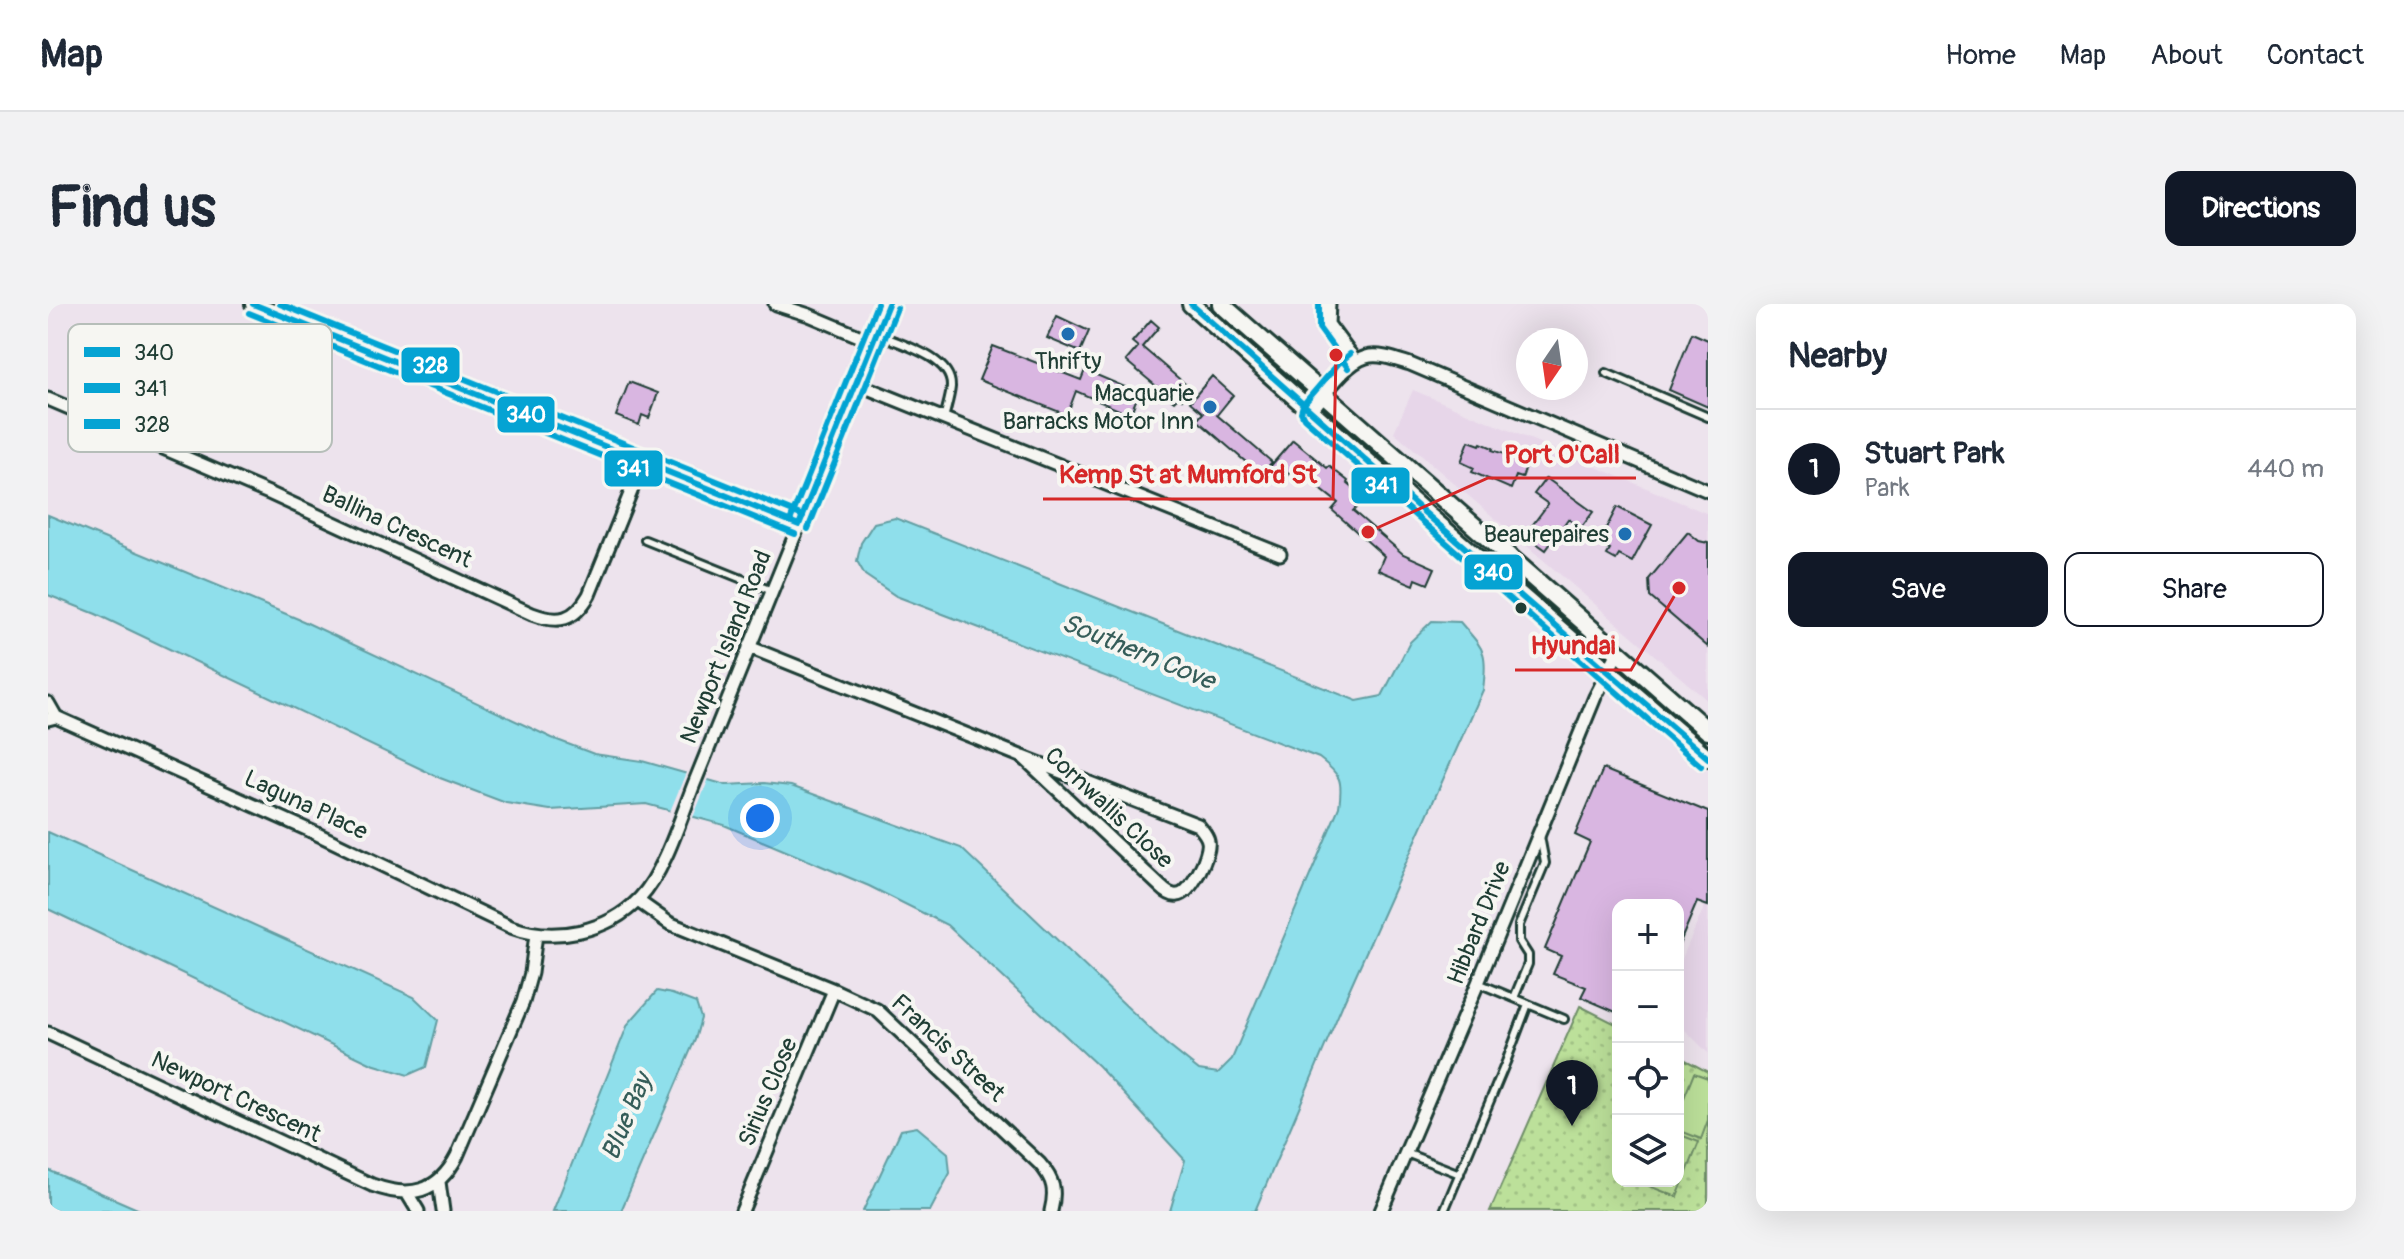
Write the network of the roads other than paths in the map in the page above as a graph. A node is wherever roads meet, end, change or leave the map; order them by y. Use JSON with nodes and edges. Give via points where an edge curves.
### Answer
{"nodes":[{"id":1,"x":253,"y":304,"type":"edge"},
{"id":2,"x":775,"y":304,"type":"edge"},
{"id":3,"x":888,"y":304,"type":"edge"},
{"id":4,"x":1191,"y":304,"type":"edge"},
{"id":5,"x":1221,"y":304,"type":"edge"},
{"id":6,"x":1329,"y":304,"type":"edge"},
{"id":7,"x":302,"y":324,"type":"edge"},
{"id":8,"x":332,"y":336,"type":"edge"},
{"id":9,"x":874,"y":338,"type":"junction"},
{"id":10,"x":1356,"y":362,"type":"junction"},
{"id":11,"x":1606,"y":373,"type":"dead end"},
{"id":12,"x":855,"y":383,"type":"junction"},
{"id":13,"x":1324,"y":395,"type":"junction"},
{"id":14,"x":48,"y":399,"type":"edge"},
{"id":15,"x":68,"y":408,"type":"edge"},
{"id":16,"x":1311,"y":411,"type":"junction"},
{"id":17,"x":1708,"y":417,"type":"edge"},
{"id":18,"x":944,"y":419,"type":"junction"},
{"id":19,"x":171,"y":452,"type":"edge"},
{"id":20,"x":643,"y":462,"type":"junction"},
{"id":21,"x":1708,"y":491,"type":"edge"},
{"id":22,"x":799,"y":525,"type":"junction"},
{"id":23,"x":645,"y":540,"type":"dead end"},
{"id":24,"x":1280,"y":554,"type":"dead end"},
{"id":25,"x":772,"y":591,"type":"junction"},
{"id":26,"x":749,"y":647,"type":"junction"},
{"id":27,"x":1618,"y":652,"type":"junction"},
{"id":28,"x":1607,"y":671,"type":"junction"},
{"id":29,"x":48,"y":703,"type":"edge"},
{"id":30,"x":52,"y":718,"type":"edge"},
{"id":31,"x":1708,"y":731,"type":"edge"},
{"id":32,"x":1023,"y":757,"type":"junction"},
{"id":33,"x":1708,"y":758,"type":"edge"},
{"id":34,"x":1539,"y":833,"type":"junction"},
{"id":35,"x":638,"y":901,"type":"junction"},
{"id":36,"x":536,"y":934,"type":"junction"},
{"id":37,"x":1478,"y":983,"type":"junction"},
{"id":38,"x":834,"y":990,"type":"junction"},
{"id":39,"x":1514,"y":998,"type":"junction"},
{"id":40,"x":1528,"y":1004,"type":"junction"},
{"id":41,"x":1564,"y":1019,"type":"dead end"},
{"id":42,"x":48,"y":1033,"type":"edge"},
{"id":43,"x":1406,"y":1153,"type":"junction"},
{"id":44,"x":1460,"y":1174,"type":"junction"},
{"id":45,"x":439,"y":1182,"type":"junction"},
{"id":46,"x":407,"y":1193,"type":"junction"},
{"id":47,"x":418,"y":1211,"type":"edge"},
{"id":48,"x":443,"y":1211,"type":"edge"},
{"id":49,"x":742,"y":1211,"type":"edge"},
{"id":50,"x":1051,"y":1211,"type":"edge"},
{"id":51,"x":1381,"y":1211,"type":"edge"},
{"id":52,"x":1444,"y":1211,"type":"edge"}],
"edges":[{"from":1,"to":7,"type":"street"},
{"from":2,"to":9,"type":"street"},
{"from":3,"to":9,"type":"street","name":"Newport Island Road"},
{"from":4,"to":16,"type":"main road"},
{"from":5,"to":13,"type":"main road"},
{"from":6,"to":10,"type":"street","via":[[1328,324]]},
{"from":8,"to":20,"type":"street"},
{"from":9,"to":12,"type":"street","name":"Newport Island Road"},
{"from":9,"to":18,"type":"lane","via":[[931,357],[944,367],[951,386]]},
{"from":10,"to":13,"type":"street"},
{"from":10,"to":21,"type":"street","via":[[1373,356],[1410,364]]},
{"from":11,"to":17,"type":"lane"},
{"from":12,"to":18,"type":"street"},
{"from":12,"to":22,"type":"street","name":"Newport Island Road"},
{"from":13,"to":16,"type":"street"},
{"from":13,"to":27,"type":"main road"},
{"from":14,"to":15,"type":"street","name":"Ballina Crescent"},
{"from":16,"to":28,"type":"main road"},
{"from":18,"to":24,"type":"street"},
{"from":19,"to":20,"type":"street","name":"Ballina Crescent","via":[[552,620],[570,617],[583,606]]},
{"from":20,"to":22,"type":"street"},
{"from":22,"to":25,"type":"street","name":"Newport Island Road"},
{"from":23,"to":25,"type":"lane"},
{"from":25,"to":26,"type":"street","name":"Newport Island Road"},
{"from":26,"to":32,"type":"street","name":"Cornwallis Close"},
{"from":26,"to":35,"type":"street","name":"Newport Island Road","via":[[680,820],[650,888]]},
{"from":27,"to":28,"type":"street","name":"Hibbard Drive"},
{"from":27,"to":31,"type":"main road"},
{"from":28,"to":33,"type":"main road"},
{"from":28,"to":34,"type":"street","name":"Hibbard Drive"},
{"from":29,"to":30,"type":"street","name":"Laguna Place"},
{"from":30,"to":36,"type":"street","name":"Laguna Place"},
{"from":32,"to":32,"type":"street","name":"Cornwallis Close","via":[[1198,825],[1209,843],[1208,853],[1186,892],[1178,895],[1161,887]]},
{"from":34,"to":37,"type":"street","name":"Hibbard Drive"},
{"from":34,"to":39,"type":"lane","via":[[1545,863],[1519,925],[1528,964]]},
{"from":35,"to":36,"type":"street","name":"Newport Island Road","via":[[579,932]]},
{"from":35,"to":38,"type":"street","name":"Francis Street","via":[[669,923]]},
{"from":36,"to":45,"type":"street","via":[[523,1002],[457,1156]]},
{"from":37,"to":39,"type":"lane"},
{"from":37,"to":43,"type":"street","name":"Hibbard Drive"},
{"from":38,"to":49,"type":"street","name":"Sirius Close"},
{"from":38,"to":50,"type":"street","name":"Francis Street","via":[[886,1018],[1040,1164],[1055,1192]]},
{"from":39,"to":40,"type":"lane"},
{"from":40,"to":41,"type":"lane"},
{"from":40,"to":44,"type":"lane"},
{"from":42,"to":46,"type":"street","name":"Newport Crescent","via":[[372,1185]]},
{"from":43,"to":44,"type":"lane"},
{"from":43,"to":51,"type":"street","name":"Hibbard Drive"},
{"from":44,"to":52,"type":"lane"},
{"from":45,"to":46,"type":"street"},
{"from":45,"to":48,"type":"street"},
{"from":46,"to":47,"type":"street"}]}
